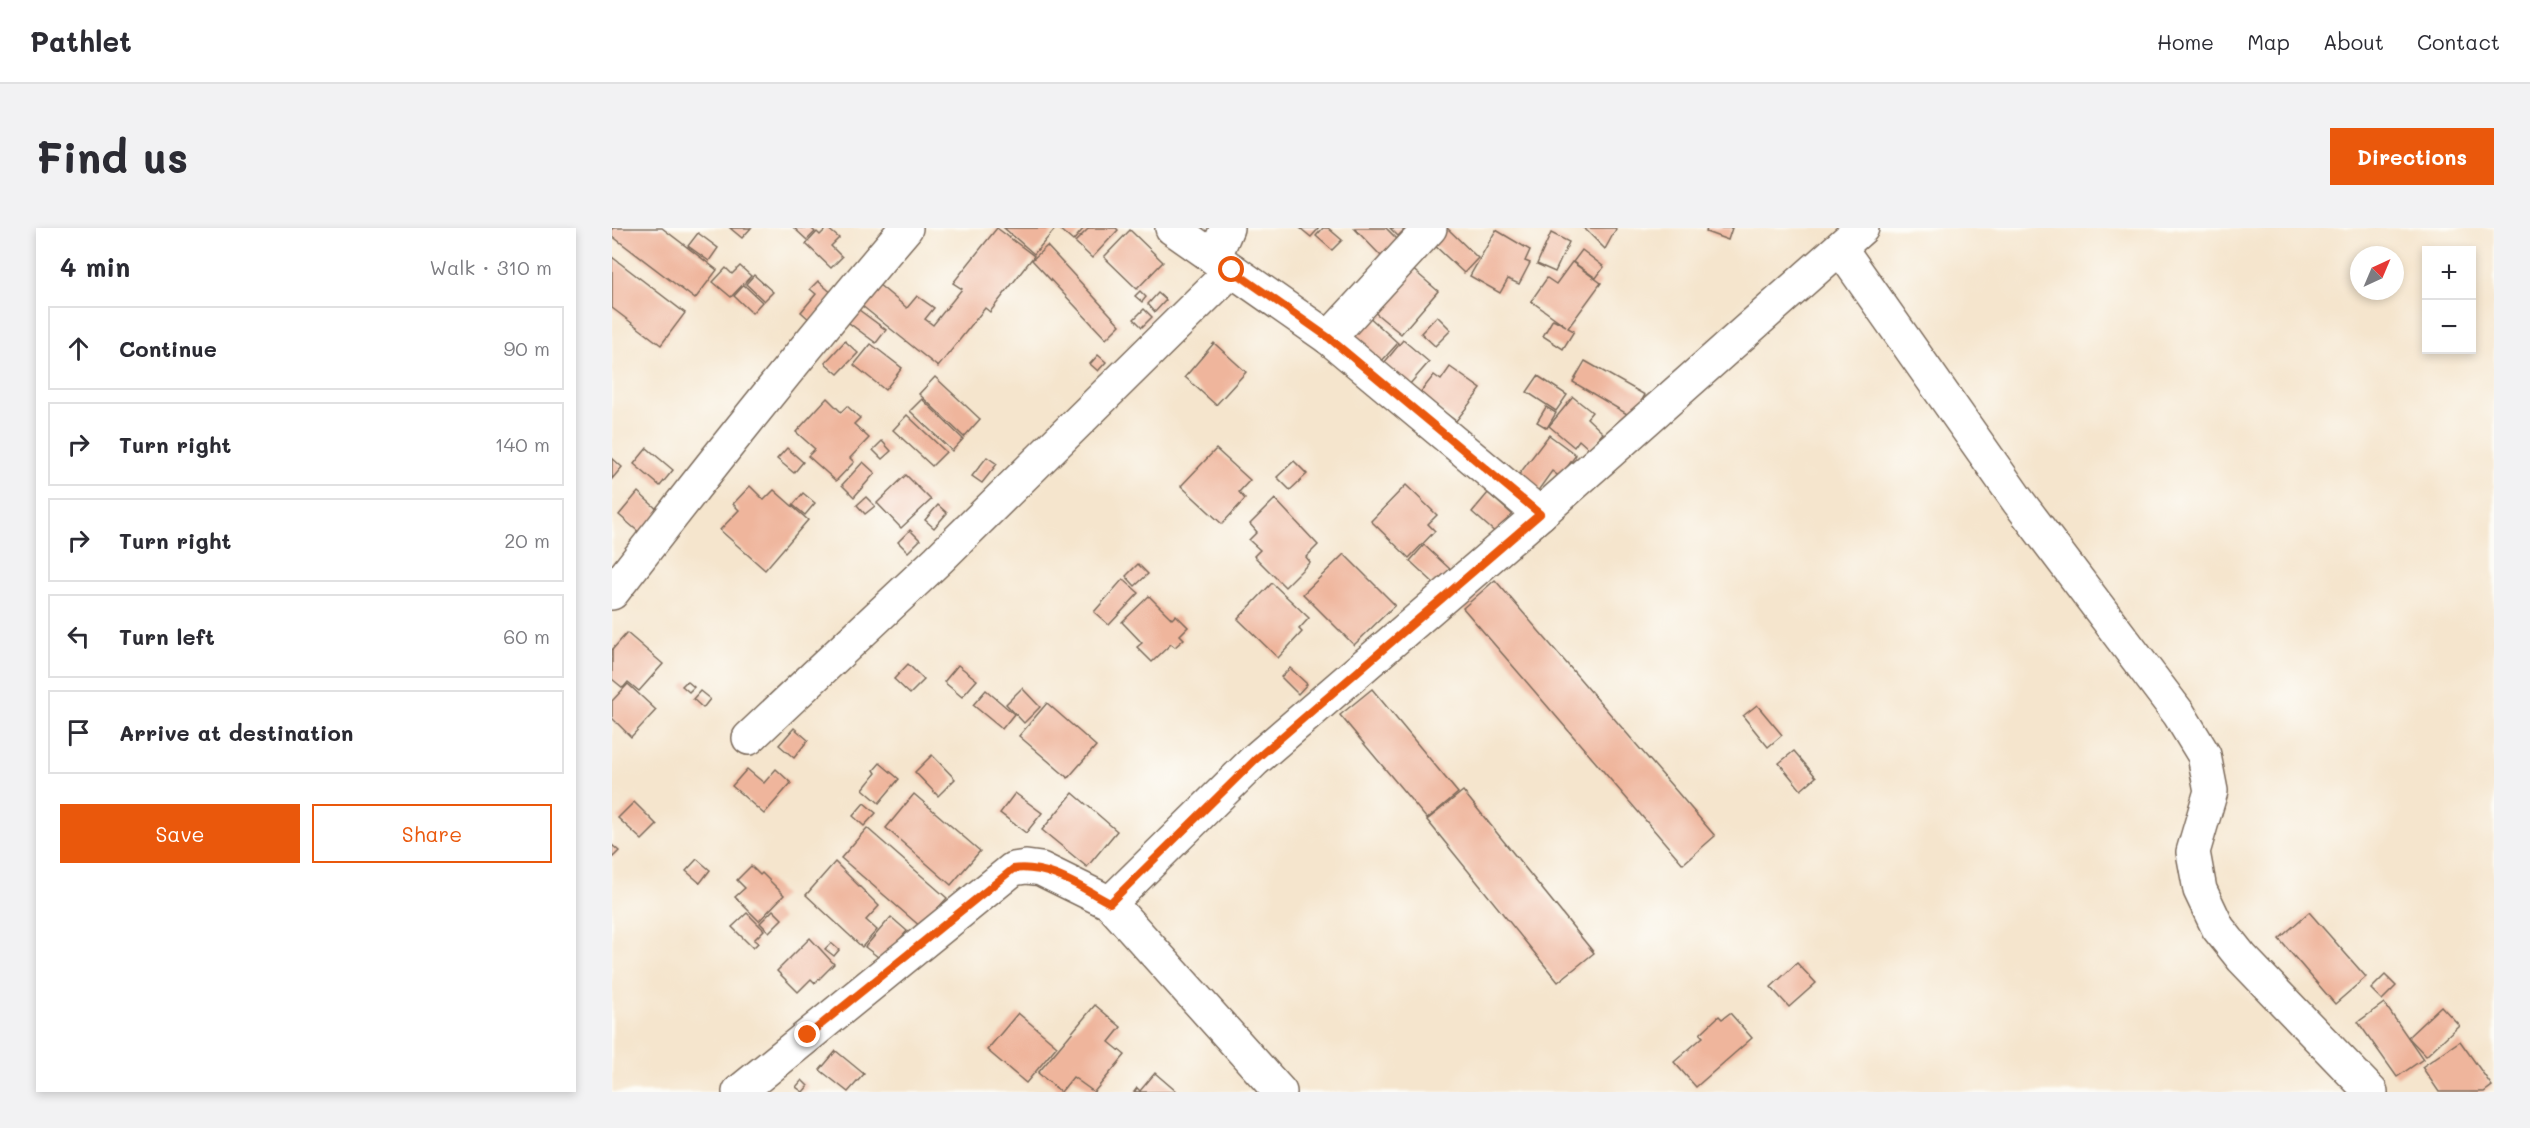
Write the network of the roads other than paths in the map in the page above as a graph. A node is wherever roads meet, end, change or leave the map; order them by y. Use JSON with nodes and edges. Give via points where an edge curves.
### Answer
{"nodes":[{"id":1,"x":906,"y":228,"type":"edge"},
{"id":2,"x":1172,"y":228,"type":"edge"},
{"id":3,"x":1227,"y":228,"type":"edge"},
{"id":4,"x":1430,"y":228,"type":"edge"},
{"id":5,"x":1851,"y":238,"type":"edge"},
{"id":6,"x":1223,"y":264,"type":"junction"},
{"id":7,"x":1329,"y":338,"type":"junction"},
{"id":8,"x":1540,"y":514,"type":"junction"},
{"id":9,"x":612,"y":593,"type":"edge"},
{"id":10,"x":749,"y":738,"type":"dead end"},
{"id":11,"x":1110,"y":903,"type":"junction"},
{"id":12,"x":739,"y":1092,"type":"edge"},
{"id":13,"x":1280,"y":1092,"type":"edge"},
{"id":14,"x":2371,"y":1092,"type":"edge"}],
"edges":[{"from":1,"to":9,"type":"street"},
{"from":2,"to":6,"type":"street"},
{"from":3,"to":6,"type":"street"},
{"from":4,"to":7,"type":"street"},
{"from":5,"to":8,"type":"street"},
{"from":5,"to":14,"type":"street","via":[[2018,501],[2179,714],[2205,755],[2211,791],[2193,852],[2200,890],[2218,928]]},
{"from":6,"to":7,"type":"street"},
{"from":6,"to":10,"type":"street","via":[[938,560]]},
{"from":7,"to":8,"type":"street"},
{"from":8,"to":11,"type":"street","via":[[1255,760]]},
{"from":11,"to":12,"type":"street","via":[[1041,869],[1013,869]]},
{"from":11,"to":13,"type":"street"}]}
